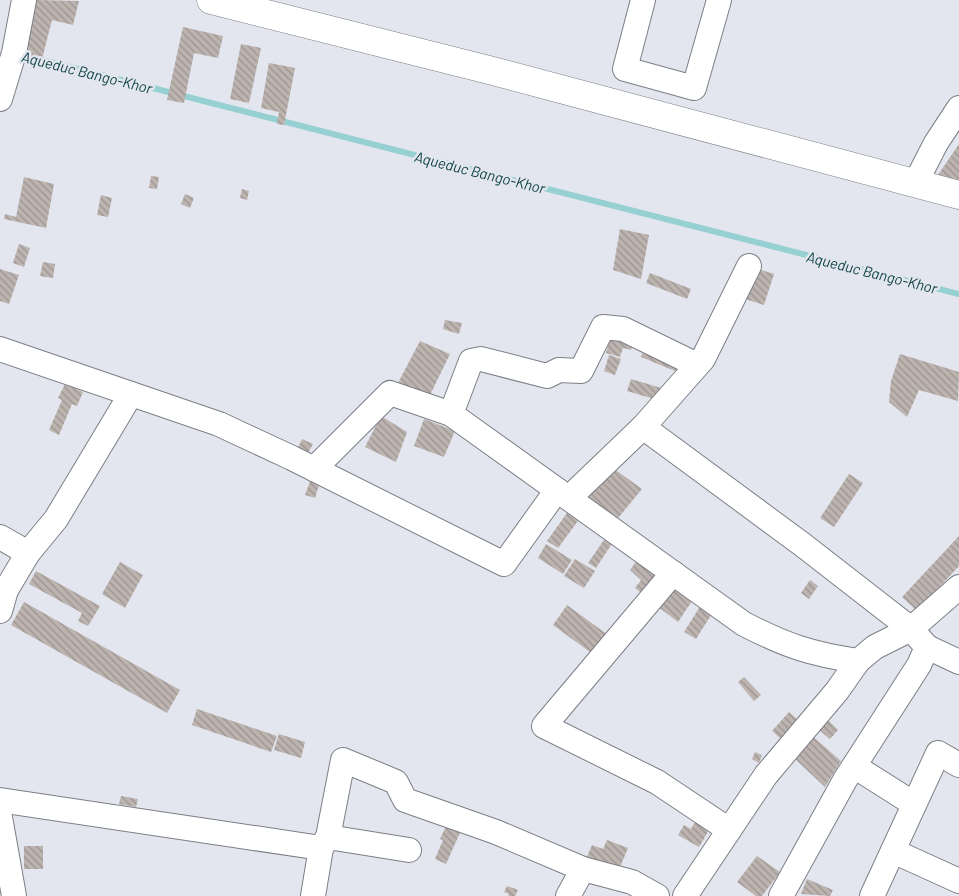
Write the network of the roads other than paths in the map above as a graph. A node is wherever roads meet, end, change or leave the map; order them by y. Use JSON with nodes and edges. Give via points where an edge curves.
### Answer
{"nodes":[{"id":1,"x":24,"y":0,"type":"edge"},
{"id":2,"x":211,"y":0,"type":"edge"},
{"id":3,"x":643,"y":0,"type":"edge"},
{"id":4,"x":719,"y":0,"type":"edge"},
{"id":5,"x":0,"y":99,"type":"edge"},
{"id":6,"x":959,"y":108,"type":"edge"},
{"id":7,"x":916,"y":182,"type":"junction"},
{"id":8,"x":959,"y":195,"type":"edge"},
{"id":9,"x":750,"y":266,"type":"dead end"},
{"id":10,"x":0,"y":349,"type":"edge"},
{"id":11,"x":697,"y":364,"type":"junction"},
{"id":12,"x":130,"y":394,"type":"junction"},
{"id":13,"x":451,"y":414,"type":"junction"},
{"id":14,"x":642,"y":427,"type":"junction"},
{"id":15,"x":314,"y":469,"type":"junction"},
{"id":16,"x":563,"y":494,"type":"junction"},
{"id":17,"x":0,"y":537,"type":"edge"},
{"id":18,"x":28,"y":553,"type":"junction"},
{"id":19,"x":672,"y":573,"type":"junction"},
{"id":20,"x":956,"y":594,"type":"edge"},
{"id":21,"x":0,"y":611,"type":"edge"},
{"id":22,"x":911,"y":629,"type":"junction"},
{"id":23,"x":927,"y":647,"type":"junction"},
{"id":24,"x":858,"y":661,"type":"junction"},
{"id":25,"x":959,"y":662,"type":"edge"},
{"id":26,"x":959,"y":765,"type":"edge"},
{"id":27,"x":854,"y":766,"type":"junction"},
{"id":28,"x":0,"y":800,"type":"edge"},
{"id":29,"x":914,"y":804,"type":"junction"},
{"id":30,"x":0,"y":817,"type":"edge"},
{"id":31,"x":729,"y":830,"type":"junction"},
{"id":32,"x":324,"y":843,"type":"junction"},
{"id":33,"x":409,"y":850,"type":"dead end"},
{"id":34,"x":893,"y":851,"type":"junction"},
{"id":35,"x":583,"y":869,"type":"junction"},
{"id":36,"x":959,"y":881,"type":"edge"},
{"id":37,"x":14,"y":896,"type":"edge"},
{"id":38,"x":313,"y":896,"type":"edge"},
{"id":39,"x":568,"y":896,"type":"edge"},
{"id":40,"x":657,"y":896,"type":"edge"},
{"id":41,"x":685,"y":896,"type":"edge"},
{"id":42,"x":781,"y":896,"type":"edge"},
{"id":43,"x":872,"y":896,"type":"edge"}],
"edges":[{"from":1,"to":5,"type":"street","via":[[14,53]]},
{"from":2,"to":7,"type":"highway"},
{"from":3,"to":4,"type":"street","via":[[625,69],[694,88]]},
{"from":6,"to":7,"type":"street"},
{"from":7,"to":8,"type":"highway"},
{"from":9,"to":11,"type":"street","via":[[703,359]]},
{"from":10,"to":12,"type":"street"},
{"from":11,"to":13,"type":"street","via":[[623,329],[603,327],[581,371],[559,370],[547,376],[481,359],[470,361]]},
{"from":11,"to":14,"type":"street"},
{"from":12,"to":15,"type":"street","via":[[219,424]]},
{"from":12,"to":18,"type":"street","via":[[56,519]]},
{"from":13,"to":15,"type":"street","via":[[390,393]]},
{"from":13,"to":16,"type":"street"},
{"from":14,"to":16,"type":"street"},
{"from":14,"to":22,"type":"street"},
{"from":15,"to":16,"type":"street","via":[[504,564]]},
{"from":16,"to":19,"type":"street"},
{"from":17,"to":18,"type":"street"},
{"from":18,"to":21,"type":"street","via":[[6,590]]},
{"from":19,"to":24,"type":"street","via":[[744,624],[780,643],[815,654]]},
{"from":19,"to":31,"type":"street","via":[[544,726],[658,782]]},
{"from":20,"to":22,"type":"street"},
{"from":22,"to":23,"type":"street"},
{"from":22,"to":24,"type":"street","via":[[875,647]]},
{"from":23,"to":25,"type":"street"},
{"from":23,"to":27,"type":"street","via":[[919,665]]},
{"from":24,"to":31,"type":"street","via":[[766,775]]},
{"from":26,"to":29,"type":"street","via":[[938,753]]},
{"from":27,"to":29,"type":"street"},
{"from":27,"to":42,"type":"street"},
{"from":28,"to":32,"type":"street"},
{"from":29,"to":34,"type":"street"},
{"from":30,"to":37,"type":"street"},
{"from":31,"to":41,"type":"street"},
{"from":32,"to":33,"type":"street"},
{"from":32,"to":35,"type":"street","via":[[343,760],[396,782],[406,800],[496,832]]},
{"from":32,"to":38,"type":"street"},
{"from":34,"to":36,"type":"street"},
{"from":34,"to":43,"type":"street"},
{"from":35,"to":39,"type":"street"},
{"from":35,"to":40,"type":"street","via":[[632,882]]}]}
